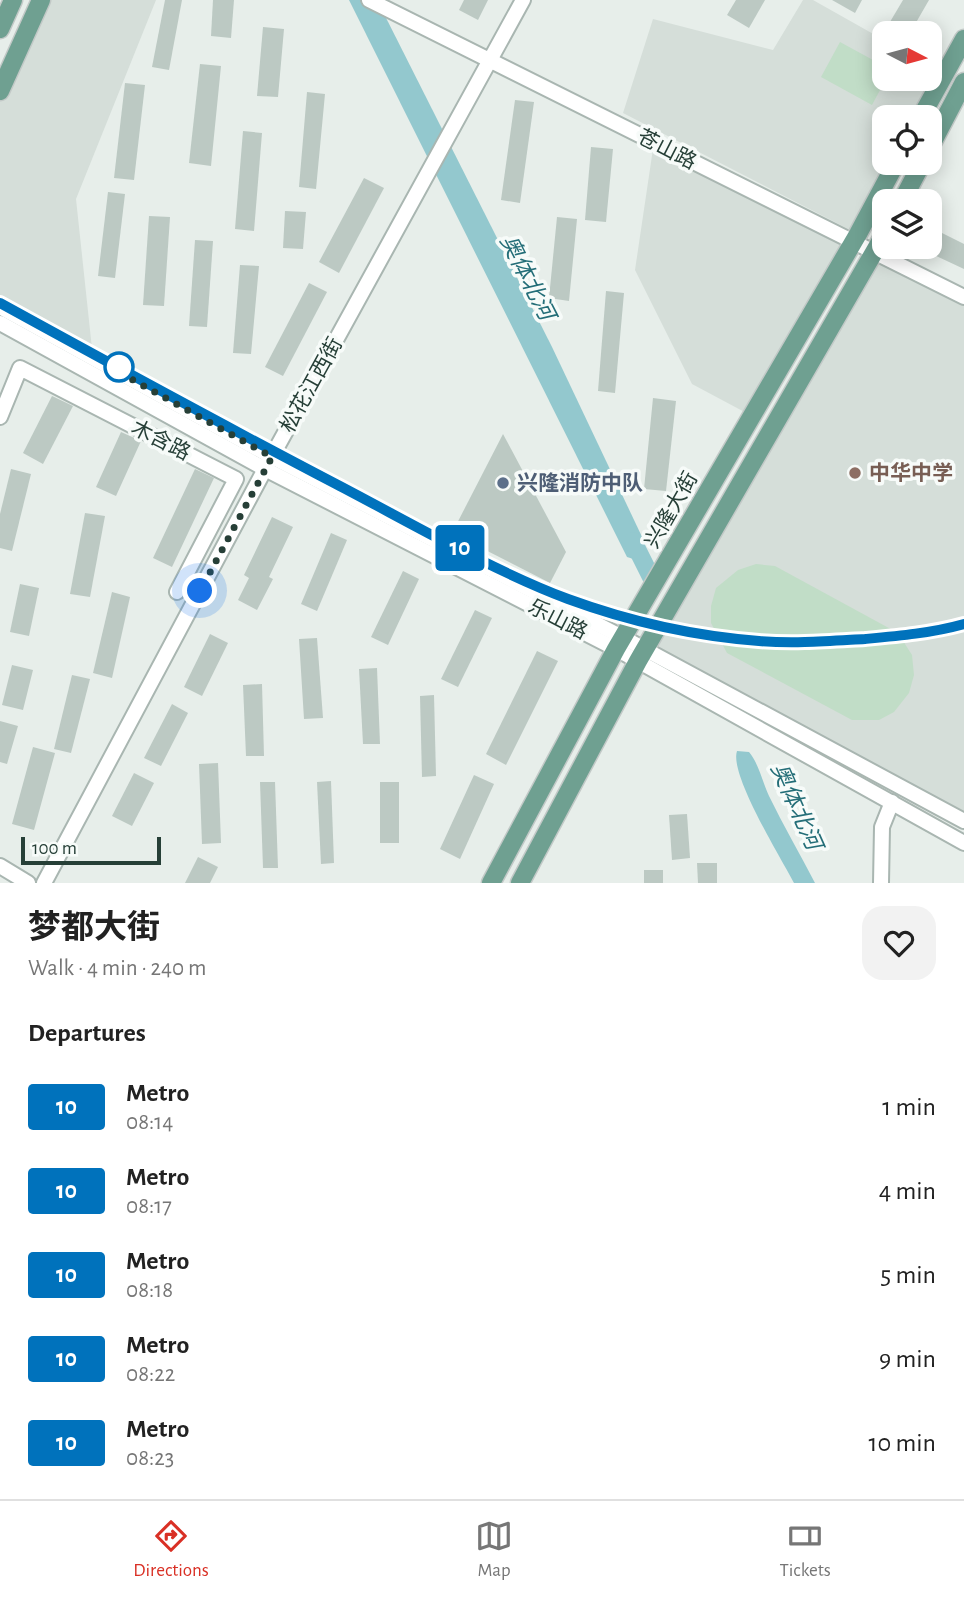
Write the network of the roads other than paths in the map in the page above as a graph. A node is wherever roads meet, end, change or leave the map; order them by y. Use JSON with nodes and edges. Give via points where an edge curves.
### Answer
{"nodes":[{"id":1,"x":13,"y":0,"type":"edge"},
{"id":2,"x":41,"y":0,"type":"edge"},
{"id":3,"x":369,"y":0,"type":"edge"},
{"id":4,"x":523,"y":0,"type":"edge"},
{"id":5,"x":386,"y":4,"type":"edge"},
{"id":6,"x":0,"y":29,"type":"edge"},
{"id":7,"x":964,"y":39,"type":"edge"},
{"id":8,"x":491,"y":56,"type":"junction"},
{"id":9,"x":964,"y":82,"type":"edge"},
{"id":10,"x":0,"y":90,"type":"edge"},
{"id":11,"x":928,"y":105,"type":"edge"},
{"id":12,"x":942,"y":124,"type":"edge"},
{"id":13,"x":890,"y":175,"type":"edge"},
{"id":14,"x":856,"y":238,"type":"junction"},
{"id":15,"x":872,"y":242,"type":"edge"},
{"id":16,"x":872,"y":256,"type":"edge"},
{"id":17,"x":903,"y":259,"type":"edge"},
{"id":18,"x":909,"y":259,"type":"edge"},
{"id":19,"x":964,"y":287,"type":"edge"},
{"id":20,"x":964,"y":297,"type":"edge"},
{"id":21,"x":0,"y":307,"type":"edge"},
{"id":22,"x":0,"y":323,"type":"edge"},
{"id":23,"x":0,"y":417,"type":"edge"},
{"id":24,"x":269,"y":463,"type":"junction"},
{"id":25,"x":177,"y":592,"type":"dead end"},
{"id":26,"x":620,"y":643,"type":"junction"},
{"id":27,"x":641,"y":656,"type":"junction"},
{"id":28,"x":892,"y":802,"type":"junction"},
{"id":29,"x":964,"y":821,"type":"edge"},
{"id":30,"x":964,"y":843,"type":"edge"},
{"id":31,"x":0,"y":866,"type":"edge"},
{"id":32,"x":28,"y":883,"type":"edge"},
{"id":33,"x":44,"y":883,"type":"edge"},
{"id":34,"x":491,"y":883,"type":"edge"},
{"id":35,"x":520,"y":883,"type":"edge"},
{"id":36,"x":881,"y":883,"type":"edge"}],
"edges":[{"from":1,"to":6,"type":"main road"},
{"from":2,"to":10,"type":"main road"},
{"from":3,"to":5,"type":"street","name":"苍山路"},
{"from":4,"to":8,"type":"street","name":"松花江西街"},
{"from":5,"to":8,"type":"street","name":"苍山路"},
{"from":7,"to":11,"type":"main road"},
{"from":8,"to":14,"type":"street","name":"苍山路"},
{"from":8,"to":24,"type":"street","name":"松花江西街"},
{"from":9,"to":12,"type":"main road"},
{"from":13,"to":14,"type":"main road","name":"兴隆大街"},
{"from":14,"to":15,"type":"street","name":"苍山路"},
{"from":14,"to":26,"type":"main road","name":"兴隆大街"},
{"from":16,"to":27,"type":"main road"},
{"from":17,"to":20,"type":"street","name":"苍山路"},
{"from":18,"to":19,"type":"street","name":"苍山路"},
{"from":21,"to":24,"type":"street","name":"乐山路"},
{"from":22,"to":24,"type":"street","name":"乐山路"},
{"from":23,"to":25,"type":"street","name":"木含路","via":[[20,368],[236,479]]},
{"from":24,"to":26,"type":"street","name":"乐山路"},
{"from":24,"to":33,"type":"street","name":"松花江西街"},
{"from":26,"to":27,"type":"street","name":"乐山路"},
{"from":26,"to":34,"type":"main road","name":"兴隆大街"},
{"from":27,"to":28,"type":"street","name":"乐山路"},
{"from":27,"to":29,"type":"street","name":"乐山路"},
{"from":27,"to":35,"type":"main road"},
{"from":28,"to":30,"type":"street","name":"乐山路"},
{"from":28,"to":36,"type":"street","via":[[882,827]]},
{"from":31,"to":32,"type":"street"}]}
